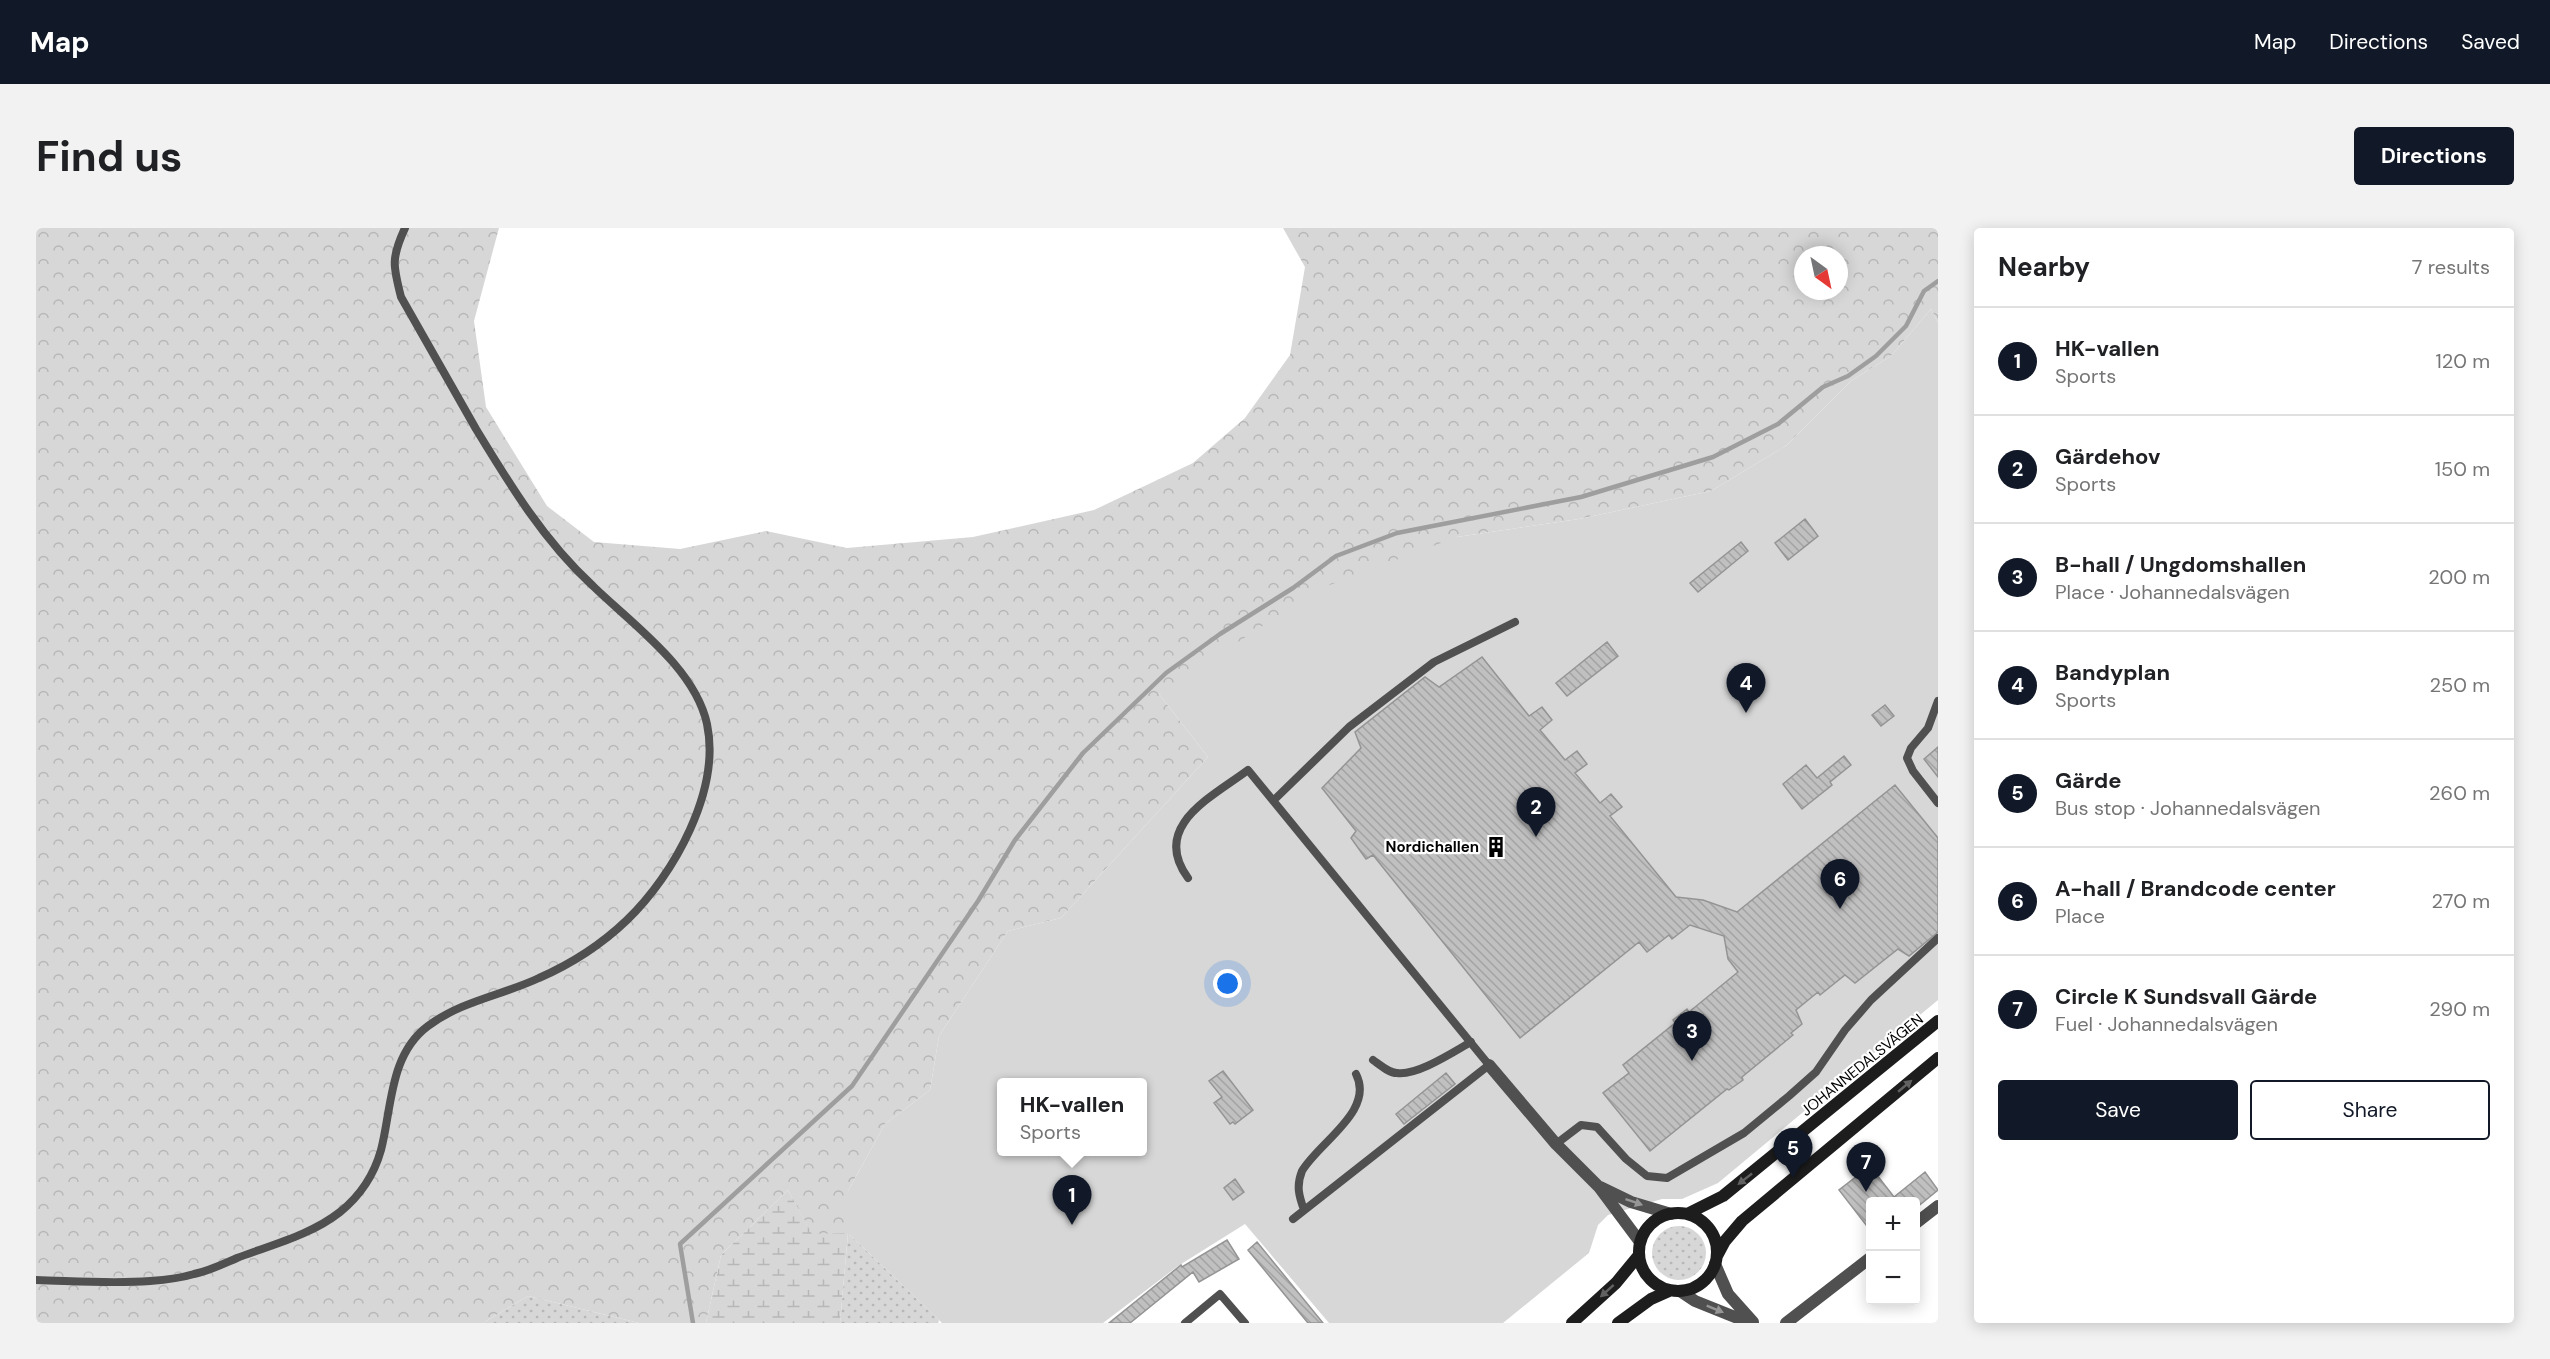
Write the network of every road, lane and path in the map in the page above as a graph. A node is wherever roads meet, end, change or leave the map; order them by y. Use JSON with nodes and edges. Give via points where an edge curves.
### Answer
{"nodes":[{"id":1,"x":405,"y":228,"type":"edge"},
{"id":2,"x":1515,"y":622,"type":"dead end"},
{"id":3,"x":1938,"y":701,"type":"edge"},
{"id":4,"x":1274,"y":800,"type":"junction"},
{"id":5,"x":1938,"y":803,"type":"edge"},
{"id":6,"x":1188,"y":878,"type":"dead end"},
{"id":7,"x":1938,"y":938,"type":"edge"},
{"id":8,"x":1938,"y":1022,"type":"edge"},
{"id":9,"x":1471,"y":1042,"type":"junction"},
{"id":10,"x":1938,"y":1058,"type":"edge"},
{"id":11,"x":1373,"y":1060,"type":"dead end"},
{"id":12,"x":1489,"y":1065,"type":"junction"},
{"id":13,"x":1356,"y":1074,"type":"dead end"},
{"id":14,"x":1556,"y":1144,"type":"junction"},
{"id":15,"x":1599,"y":1187,"type":"junction"},
{"id":16,"x":1938,"y":1206,"type":"edge"},
{"id":17,"x":1305,"y":1210,"type":"junction"},
{"id":18,"x":1671,"y":1214,"type":"junction"},
{"id":19,"x":1687,"y":1214,"type":"junction"},
{"id":20,"x":1293,"y":1219,"type":"dead end"},
{"id":21,"x":1920,"y":1220,"type":"edge"},
{"id":22,"x":1640,"y":1242,"type":"junction"},
{"id":23,"x":1639,"y":1255,"type":"junction"},
{"id":24,"x":1716,"y":1260,"type":"junction"},
{"id":25,"x":1866,"y":1261,"type":"edge"},
{"id":26,"x":36,"y":1280,"type":"edge"},
{"id":27,"x":1675,"y":1291,"type":"junction"},
{"id":28,"x":1185,"y":1323,"type":"edge"},
{"id":29,"x":1245,"y":1323,"type":"edge"},
{"id":30,"x":1572,"y":1323,"type":"edge"},
{"id":31,"x":1617,"y":1323,"type":"edge"},
{"id":32,"x":1752,"y":1323,"type":"edge"},
{"id":33,"x":1786,"y":1323,"type":"edge"}],
"edges":[{"from":1,"to":26,"type":"lane","via":[[394,249],[401,297],[502,475],[531,517],[591,585],[642,631],[696,692],[708,724],[709,758],[705,788],[692,828],[660,882],[628,920],[582,956],[539,979],[462,1005],[426,1027],[406,1052],[392,1085],[381,1150],[369,1180],[340,1212],[317,1227],[195,1274],[153,1281]]},
{"from":2,"to":4,"type":"lane","via":[[1434,662],[1349,727]]},
{"from":3,"to":5,"type":"lane","via":[[1928,728],[1907,758]]},
{"from":4,"to":6,"type":"lane","via":[[1248,770],[1195,810],[1179,827],[1175,842],[1176,856]]},
{"from":4,"to":9,"type":"lane"},
{"from":7,"to":14,"type":"lane","via":[[1871,1000],[1816,1072],[1796,1090],[1744,1133],[1667,1178],[1647,1176],[1597,1127],[1581,1125]]},
{"from":8,"to":19,"type":"main road","name":"JOHANNEDALSVÄGEN","one_way":true,"via":[[1723,1196]]},
{"from":9,"to":11,"type":"lane","via":[[1404,1073],[1395,1074]]},
{"from":9,"to":12,"type":"lane"},
{"from":24,"to":10,"type":"main road","one_way":true,"via":[[1725,1241],[1742,1221]]},
{"from":12,"to":14,"type":"street"},
{"from":12,"to":17,"type":"lane"},
{"from":13,"to":17,"type":"lane","via":[[1360,1093],[1356,1108],[1302,1170],[1298,1194]]},
{"from":14,"to":15,"type":"street"},
{"from":15,"to":18,"type":"street","one_way":true},
{"from":15,"to":22,"type":"street"},
{"from":16,"to":21,"type":"street"},
{"from":17,"to":20,"type":"lane"},
{"from":18,"to":19,"type":"main road"},
{"from":18,"to":22,"type":"main road","via":[[1651,1224]]},
{"from":19,"to":24,"type":"main road","via":[[1708,1227],[1716,1242]]},
{"from":22,"to":23,"type":"main road"},
{"from":23,"to":27,"type":"main road","via":[[1650,1280]]},
{"from":23,"to":30,"type":"main road","one_way":true,"via":[[1616,1283]]},
{"from":24,"to":27,"type":"main road","via":[[1702,1283]]},
{"from":24,"to":32,"type":"street","via":[[1728,1294]]},
{"from":25,"to":33,"type":"street"},
{"from":27,"to":31,"type":"main road","via":[[1651,1299]]},
{"from":27,"to":32,"type":"street","one_way":true},
{"from":28,"to":29,"type":"lane","via":[[1220,1294]]}]}
